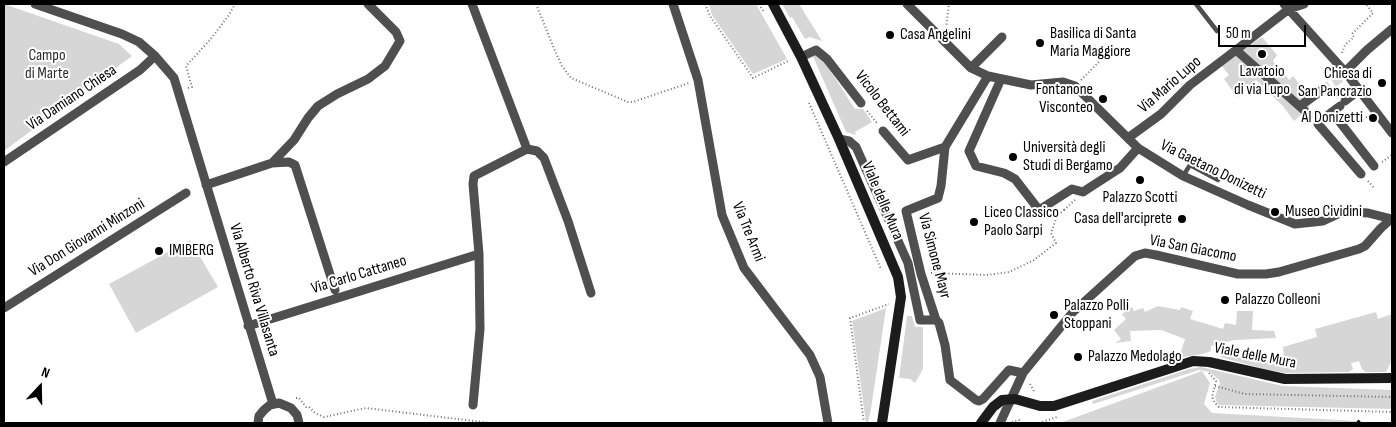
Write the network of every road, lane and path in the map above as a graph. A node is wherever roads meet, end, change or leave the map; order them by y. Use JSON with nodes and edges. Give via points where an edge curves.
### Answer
{"nodes":[{"id":1,"x":35,"y":4,"type":"edge"},
{"id":2,"x":66,"y":4,"type":"edge"},
{"id":3,"x":235,"y":4,"type":"edge"},
{"id":4,"x":368,"y":4,"type":"edge"},
{"id":5,"x":472,"y":4,"type":"edge"},
{"id":6,"x":536,"y":4,"type":"edge"},
{"id":7,"x":673,"y":4,"type":"edge"},
{"id":8,"x":705,"y":4,"type":"edge"},
{"id":9,"x":759,"y":4,"type":"edge"},
{"id":10,"x":773,"y":4,"type":"edge"},
{"id":11,"x":907,"y":4,"type":"edge"},
{"id":12,"x":949,"y":4,"type":"edge"},
{"id":13,"x":1196,"y":4,"type":"edge"},
{"id":14,"x":1304,"y":4,"type":"edge"},
{"id":15,"x":1366,"y":4,"type":"edge"},
{"id":16,"x":1287,"y":6,"type":"edge"},
{"id":17,"x":764,"y":12,"type":"dead end"},
{"id":18,"x":65,"y":15,"type":"junction"},
{"id":19,"x":1392,"y":29,"type":"edge"},
{"id":20,"x":1217,"y":31,"type":"dead end"},
{"id":21,"x":1002,"y":37,"type":"dead end"},
{"id":22,"x":944,"y":43,"type":"junction"},
{"id":23,"x":1234,"y":48,"type":"junction"},
{"id":24,"x":155,"y":56,"type":"junction"},
{"id":25,"x":801,"y":57,"type":"junction"},
{"id":26,"x":1334,"y":60,"type":"junction"},
{"id":27,"x":791,"y":62,"type":"dead end"},
{"id":28,"x":1099,"y":62,"type":"dead end"},
{"id":29,"x":971,"y":68,"type":"junction"},
{"id":30,"x":1344,"y":75,"type":"junction"},
{"id":31,"x":988,"y":76,"type":"junction"},
{"id":32,"x":1001,"y":79,"type":"junction"},
{"id":33,"x":698,"y":80,"type":"junction"},
{"id":34,"x":1075,"y":86,"type":"junction"},
{"id":35,"x":1322,"y":90,"type":"tunnel mouth"},
{"id":36,"x":1359,"y":90,"type":"junction"},
{"id":37,"x":178,"y":92,"type":"junction"},
{"id":38,"x":807,"y":97,"type":"dead end"},
{"id":39,"x":861,"y":103,"type":"joint"},
{"id":40,"x":1339,"y":106,"type":"junction"},
{"id":41,"x":1364,"y":119,"type":"dead end"},
{"id":42,"x":1360,"y":121,"type":"dead end"},
{"id":43,"x":883,"y":131,"type":"joint"},
{"id":44,"x":1392,"y":133,"type":"edge"},
{"id":45,"x":1128,"y":138,"type":"junction"},
{"id":46,"x":839,"y":139,"type":"junction"},
{"id":47,"x":945,"y":148,"type":"junction"},
{"id":48,"x":1138,"y":148,"type":"junction"},
{"id":49,"x":527,"y":149,"type":"junction"},
{"id":50,"x":4,"y":162,"type":"edge"},
{"id":51,"x":272,"y":163,"type":"junction"},
{"id":52,"x":1374,"y":166,"type":"dead end"},
{"id":53,"x":1361,"y":174,"type":"dead end"},
{"id":54,"x":1183,"y":176,"type":"junction"},
{"id":55,"x":1218,"y":180,"type":"dead end"},
{"id":56,"x":206,"y":185,"type":"junction"},
{"id":57,"x":186,"y":193,"type":"dead end"},
{"id":58,"x":1055,"y":200,"type":"junction"},
{"id":59,"x":1391,"y":220,"type":"edge"},
{"id":60,"x":479,"y":254,"type":"junction"},
{"id":61,"x":884,"y":274,"type":"dead end"},
{"id":62,"x":921,"y":274,"type":"junction"},
{"id":63,"x":336,"y":290,"type":"dead end"},
{"id":64,"x":591,"y":293,"type":"dead end"},
{"id":65,"x":890,"y":298,"type":"dead end"},
{"id":66,"x":4,"y":308,"type":"edge"},
{"id":67,"x":938,"y":322,"type":"junction"},
{"id":68,"x":248,"y":326,"type":"junction"},
{"id":69,"x":1206,"y":372,"type":"dead end"},
{"id":70,"x":1023,"y":373,"type":"junction"},
{"id":71,"x":1392,"y":378,"type":"edge"},
{"id":72,"x":1215,"y":386,"type":"junction"},
{"id":73,"x":1039,"y":397,"type":"dead end"},
{"id":74,"x":1392,"y":397,"type":"edge"},
{"id":75,"x":1010,"y":399,"type":"junction"},
{"id":76,"x":292,"y":401,"type":"dead end"},
{"id":77,"x":273,"y":404,"type":"junction"},
{"id":78,"x":473,"y":405,"type":"dead end"},
{"id":79,"x":1392,"y":412,"type":"edge"},
{"id":80,"x":1063,"y":415,"type":"dead end"},
{"id":81,"x":1016,"y":420,"type":"dead end"},
{"id":82,"x":258,"y":423,"type":"edge"},
{"id":83,"x":299,"y":423,"type":"edge"},
{"id":84,"x":491,"y":423,"type":"edge"},
{"id":85,"x":828,"y":423,"type":"edge"},
{"id":86,"x":864,"y":423,"type":"edge"},
{"id":87,"x":882,"y":423,"type":"edge"},
{"id":88,"x":981,"y":423,"type":"edge"},
{"id":89,"x":1000,"y":423,"type":"edge"},
{"id":90,"x":1021,"y":423,"type":"edge"},
{"id":91,"x":1038,"y":423,"type":"edge"}],
"edges":[{"from":1,"to":18,"type":"street","name":"Via Alberto Riva Villasanta"},
{"from":2,"to":18,"type":"street"},
{"from":3,"to":37,"type":"path","via":[[210,40],[186,66],[192,87]]},
{"from":4,"to":51,"type":"street","via":[[396,32],[400,41],[385,66],[318,106],[294,140]]},
{"from":5,"to":49,"type":"street"},
{"from":6,"to":33,"type":"path","via":[[554,51],[571,78],[628,102]]},
{"from":7,"to":33,"type":"street","name":"Via Tre Armi"},
{"from":8,"to":27,"type":"path","via":[[753,78]]},
{"from":9,"to":17,"type":"path"},
{"from":10,"to":25,"type":"street","name":"Viale delle Mura"},
{"from":11,"to":22,"type":"street"},
{"from":12,"to":22,"type":"path"},
{"from":13,"to":20,"type":"lane"},
{"from":14,"to":16,"type":"street","name":"Via Mario Lupo"},
{"from":15,"to":26,"type":"path","via":[[1373,13],[1352,34],[1354,37]]},
{"from":16,"to":23,"type":"street","name":"Via Mario Lupo"},
{"from":16,"to":26,"type":"street"},
{"from":18,"to":24,"type":"street","name":"Via Alberto Riva Villasanta","via":[[122,34],[139,42]]},
{"from":19,"to":30,"type":"street"},
{"from":21,"to":29,"type":"street"},
{"from":22,"to":29,"type":"street"},
{"from":23,"to":35,"type":"street","via":[[1303,109]]},
{"from":23,"to":45,"type":"street","name":"Via Mario Lupo","via":[[1161,114]]},
{"from":24,"to":37,"type":"street","name":"Via Alberto Riva Villasanta","via":[[174,78]]},
{"from":24,"to":50,"type":"street","name":"Via Damiano Chiesa","via":[[140,70]]},
{"from":25,"to":39,"type":"street","name":"Vicolo Bettami","via":[[816,50],[827,59]]},
{"from":25,"to":46,"type":"street","name":"Viale delle Mura"},
{"from":26,"to":30,"type":"street"},
{"from":28,"to":34,"type":"path"},
{"from":29,"to":31,"type":"street"},
{"from":30,"to":36,"type":"street"},
{"from":31,"to":32,"type":"street"},
{"from":31,"to":47,"type":"street","name":"Via Simone Mayr"},
{"from":32,"to":34,"type":"street","via":[[1031,85],[1063,82]]},
{"from":32,"to":58,"type":"street","via":[[969,150],[976,166],[1015,179],[1039,210]]},
{"from":33,"to":85,"type":"street","name":"Via Tre Armi","via":[[722,215],[744,268],[810,355],[820,377]]},
{"from":34,"to":45,"type":"street","name":"Via Gaetano Donizetti"},
{"from":36,"to":40,"type":"street"},
{"from":36,"to":44,"type":"street"},
{"from":37,"to":56,"type":"street","name":"Via Alberto Riva Villasanta"},
{"from":38,"to":61,"type":"path"},
{"from":39,"to":43,"type":"path","name":"Vicolo Bettami"},
{"from":40,"to":52,"type":"street"},
{"from":40,"to":53,"type":"street","via":[[1318,124]]},
{"from":41,"to":42,"type":"path"},
{"from":43,"to":47,"type":"street","name":"Vicolo Bettami","via":[[908,160]]},
{"from":45,"to":48,"type":"street","name":"Via Gaetano Donizetti"},
{"from":46,"to":67,"type":"street","name":"Via Simone Mayr","via":[[856,147],[904,254],[920,320]]},
{"from":46,"to":87,"type":"street","name":"Viale delle Mura","via":[[900,288]]},
{"from":47,"to":62,"type":"street","name":"Via Simone Mayr","via":[[938,198],[906,211]]},
{"from":48,"to":54,"type":"street","name":"Via Gaetano Donizetti"},
{"from":48,"to":58,"type":"street","via":[[1120,168],[1083,192],[1072,190]]},
{"from":49,"to":60,"type":"street","via":[[474,176]]},
{"from":49,"to":64,"type":"street","via":[[537,151],[544,158]]},
{"from":51,"to":56,"type":"street"},
{"from":51,"to":63,"type":"street","via":[[295,165]]},
{"from":54,"to":55,"type":"lane","via":[[1190,165]]},
{"from":54,"to":59,"type":"street","name":"Via Gaetano Donizetti","via":[[1295,224],[1352,212]]},
{"from":56,"to":68,"type":"street","name":"Via Alberto Riva Villasanta"},
{"from":57,"to":66,"type":"street","name":"Via Don Giovanni Minzoni"},
{"from":58,"to":62,"type":"path","via":[[1064,210],[1057,216],[1050,233],[1056,243],[1034,260],[1009,272],[987,275]]},
{"from":59,"to":70,"type":"street","name":"Via San Giacomo","via":[[1359,249],[1266,274],[1238,274],[1156,254],[1135,256],[1073,312]]},
{"from":60,"to":68,"type":"street","name":"Via Carlo Cattaneo"},
{"from":60,"to":78,"type":"street","via":[[480,329]]},
{"from":62,"to":67,"type":"street","name":"Via Simone Mayr"},
{"from":65,"to":86,"type":"path","via":[[889,304],[850,318]]},
{"from":67,"to":70,"type":"street","via":[[950,380],[976,400],[983,399],[1008,370]]},
{"from":68,"to":77,"type":"street","name":"Via Alberto Riva Villasanta"},
{"from":69,"to":72,"type":"path","via":[[1215,380]]},
{"from":70,"to":73,"type":"path"},
{"from":70,"to":75,"type":"street","name":"Via San Giacomo"},
{"from":71,"to":75,"type":"street","name":"Viale delle Mura","via":[[1285,379],[1193,361],[1054,406]]},
{"from":72,"to":74,"type":"path","via":[[1245,394]]},
{"from":72,"to":79,"type":"path","via":[[1213,399],[1222,407]]},
{"from":75,"to":88,"type":"street","via":[[997,403]]},
{"from":75,"to":89,"type":"street","name":"Via San Giacomo"},
{"from":76,"to":84,"type":"path","via":[[299,398],[306,407],[324,417],[366,408]]},
{"from":77,"to":82,"type":"street","via":[[262,412]]},
{"from":77,"to":83,"type":"street","via":[[291,408]]},
{"from":80,"to":91,"type":"path"},
{"from":81,"to":90,"type":"path"}]}
